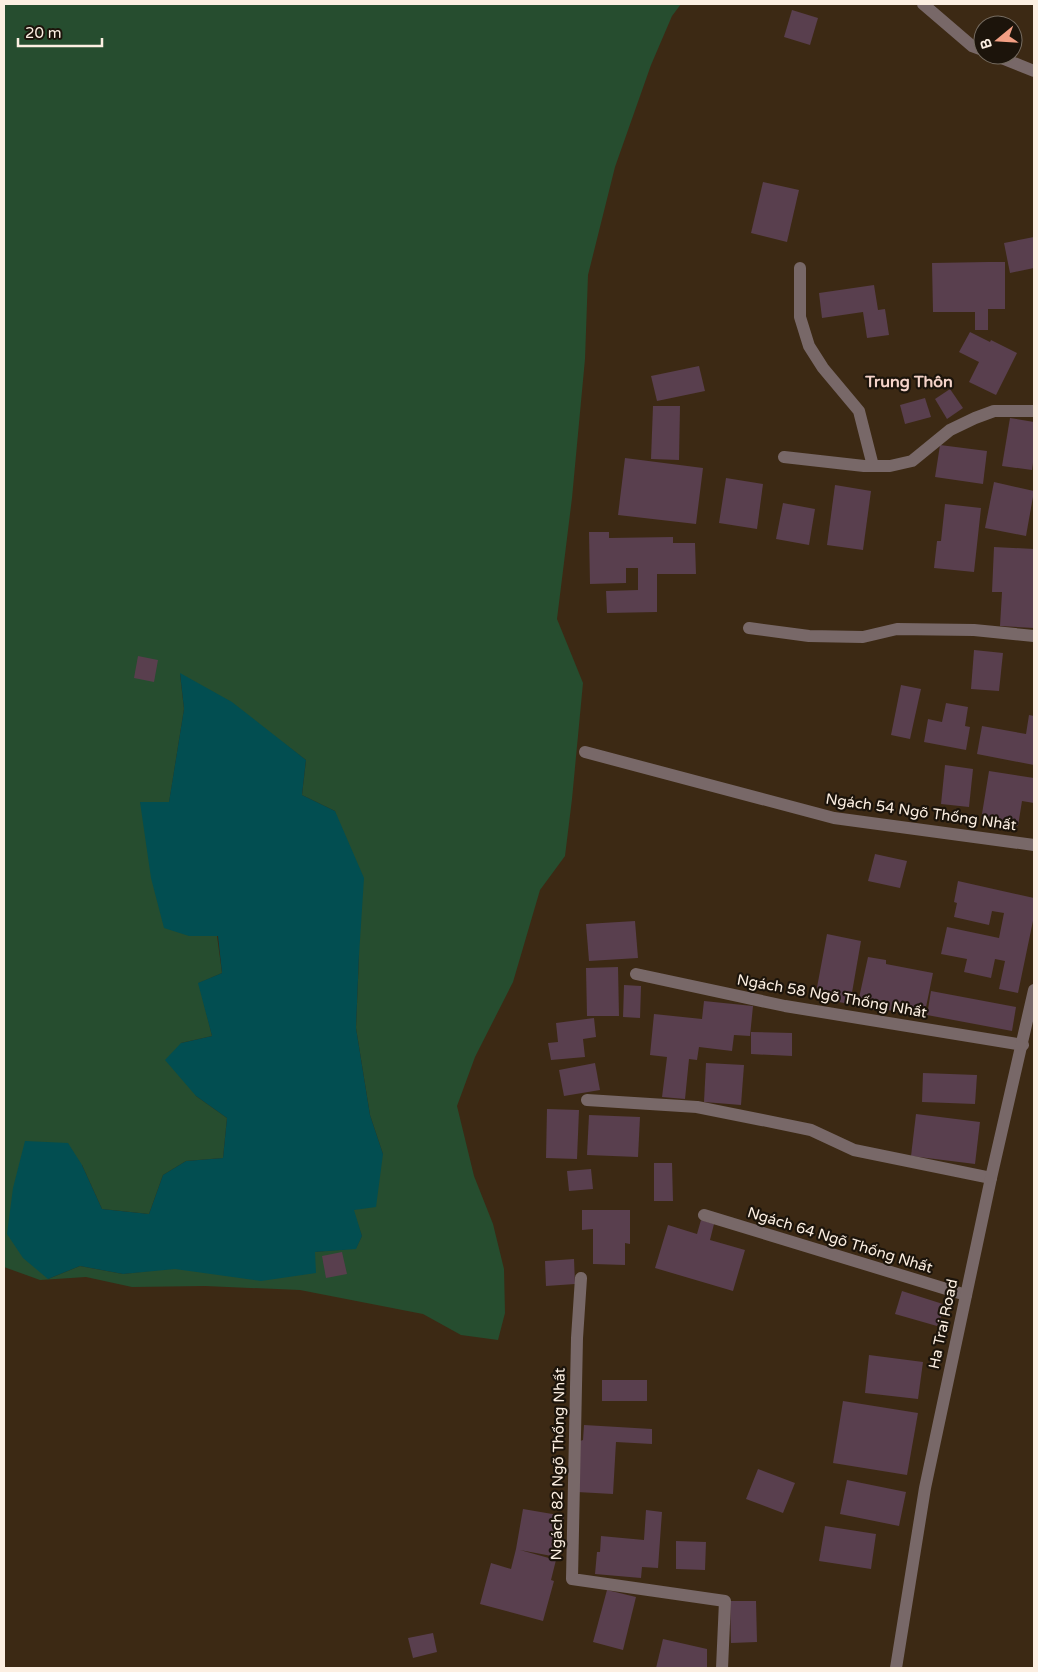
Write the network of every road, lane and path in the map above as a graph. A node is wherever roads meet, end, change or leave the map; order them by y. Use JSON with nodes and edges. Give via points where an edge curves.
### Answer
{"nodes":[{"id":1,"x":923,"y":4,"type":"edge"},
{"id":2,"x":973,"y":46,"type":"edge"},
{"id":3,"x":1019,"y":65,"type":"edge"},
{"id":4,"x":1034,"y":71,"type":"edge"},
{"id":5,"x":800,"y":268,"type":"dead end"},
{"id":6,"x":1034,"y":411,"type":"edge"},
{"id":7,"x":784,"y":457,"type":"dead end"},
{"id":8,"x":872,"y":461,"type":"junction"},
{"id":9,"x":749,"y":628,"type":"dead end"},
{"id":10,"x":1034,"y":636,"type":"edge"},
{"id":11,"x":585,"y":752,"type":"dead end"},
{"id":12,"x":1034,"y":845,"type":"edge"},
{"id":13,"x":636,"y":974,"type":"dead end"},
{"id":14,"x":1034,"y":990,"type":"edge"},
{"id":15,"x":1022,"y":1045,"type":"junction"},
{"id":16,"x":587,"y":1100,"type":"dead end"},
{"id":17,"x":991,"y":1178,"type":"junction"},
{"id":18,"x":704,"y":1215,"type":"dead end"},
{"id":19,"x":581,"y":1278,"type":"dead end"},
{"id":20,"x":966,"y":1295,"type":"junction"},
{"id":21,"x":722,"y":1668,"type":"edge"},
{"id":22,"x":896,"y":1668,"type":"edge"}],
"edges":[{"from":1,"to":2,"type":"street"},
{"from":3,"to":4,"type":"street"},
{"from":5,"to":8,"type":"street","via":[[800,317],[809,346],[859,411]]},
{"from":6,"to":8,"type":"street","via":[[994,411],[950,430],[912,461],[890,466]]},
{"from":7,"to":8,"type":"street","via":[[834,463]]},
{"from":9,"to":10,"type":"street","via":[[809,636],[863,637],[897,629],[974,630]]},
{"from":11,"to":12,"type":"street","name":"Ngách 54 Ngõ Thống Nhất","via":[[834,818]]},
{"from":13,"to":15,"type":"street","name":"Ngách 58 Ngõ Thống Nhất","via":[[785,1006]]},
{"from":14,"to":15,"type":"street","name":"Ha Trai Road"},
{"from":15,"to":17,"type":"street","name":"Ha Trai Road"},
{"from":16,"to":17,"type":"street","via":[[697,1107],[811,1130],[854,1150]]},
{"from":17,"to":20,"type":"street","name":"Ha Trai Road"},
{"from":18,"to":20,"type":"street","name":"Ngách 64 Ngõ Thống Nhất"},
{"from":19,"to":21,"type":"street","name":"Ngách 82 Ngõ Thống Nhất","via":[[572,1579],[725,1601]]},
{"from":20,"to":22,"type":"street","name":"Ha Trai Road","via":[[925,1488]]}]}
